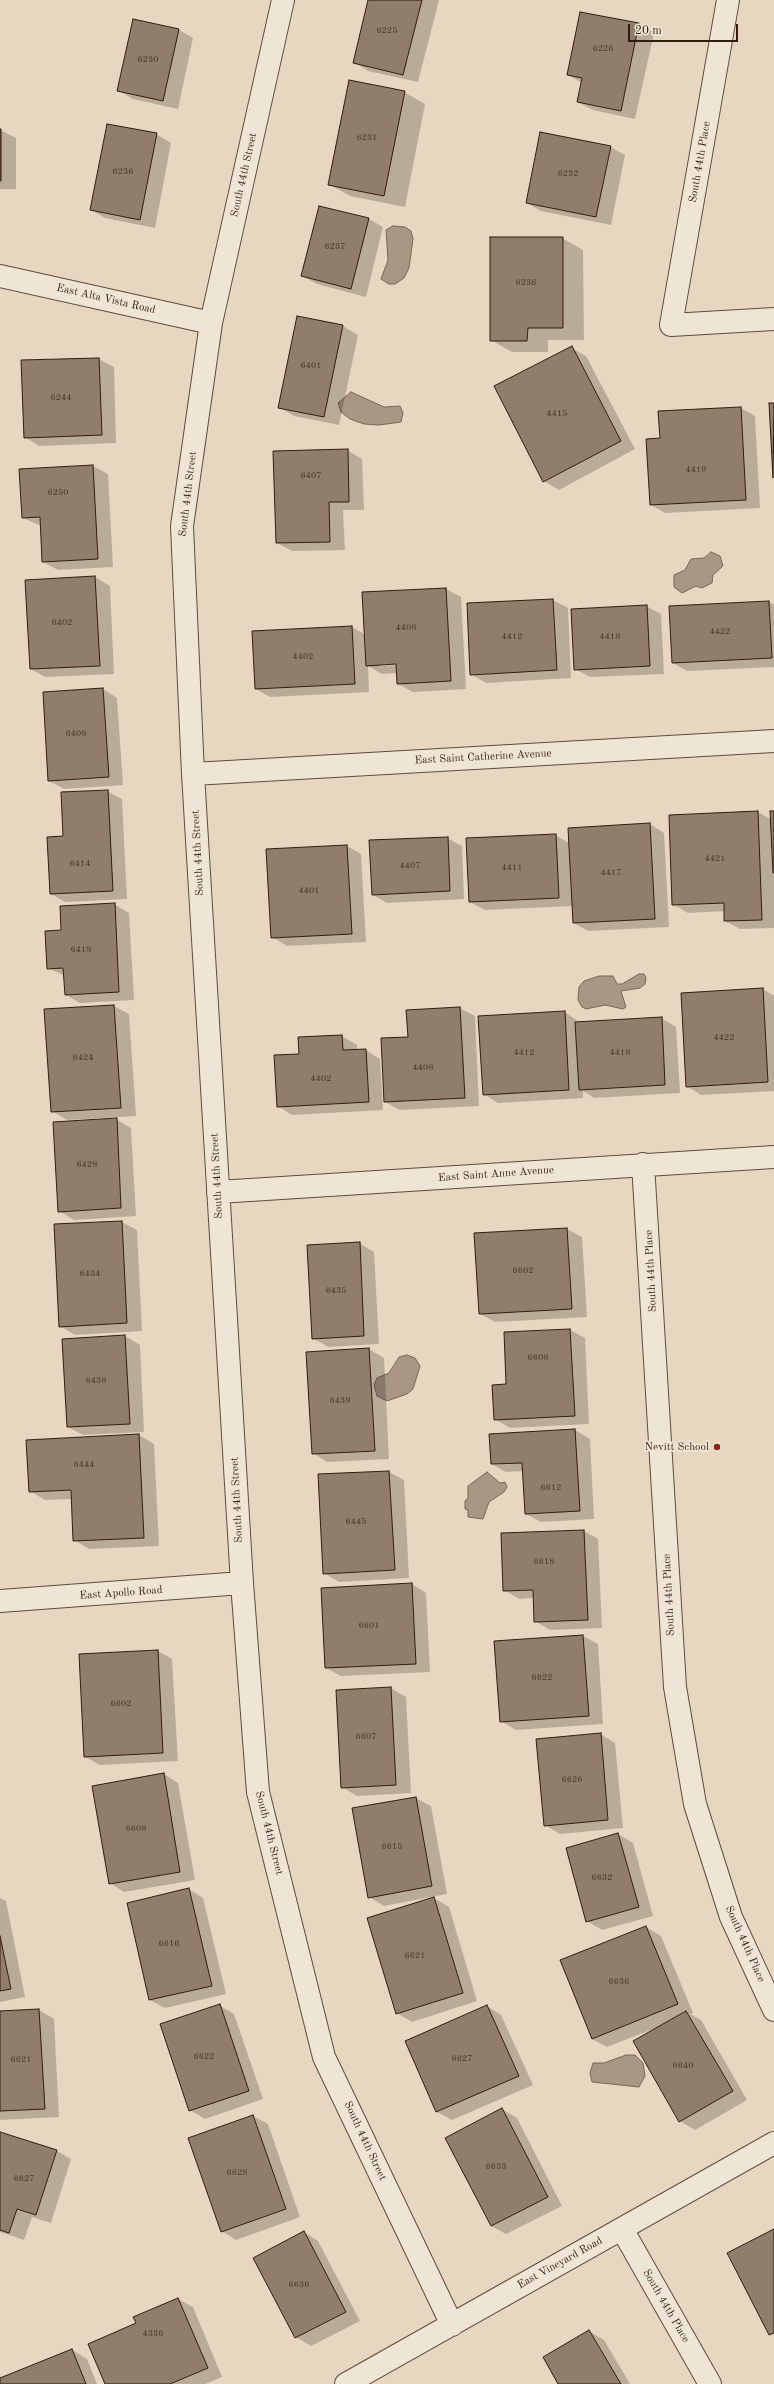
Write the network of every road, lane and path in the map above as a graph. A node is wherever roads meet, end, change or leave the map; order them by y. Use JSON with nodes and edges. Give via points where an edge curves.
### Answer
{"nodes":[{"id":1,"x":283,"y":0,"type":"edge"},
{"id":2,"x":728,"y":0,"type":"edge"},
{"id":3,"x":0,"y":276,"type":"edge"},
{"id":4,"x":774,"y":319,"type":"edge"},
{"id":5,"x":211,"y":323,"type":"junction"},
{"id":6,"x":774,"y":741,"type":"edge"},
{"id":7,"x":193,"y":774,"type":"junction"},
{"id":8,"x":774,"y":1157,"type":"edge"},
{"id":9,"x":643,"y":1164,"type":"junction"},
{"id":10,"x":218,"y":1192,"type":"junction"},
{"id":11,"x":242,"y":1583,"type":"junction"},
{"id":12,"x":0,"y":1601,"type":"edge"},
{"id":13,"x":774,"y":2010,"type":"edge"},
{"id":14,"x":774,"y":2143,"type":"edge"},
{"id":15,"x":622,"y":2229,"type":"junction"},
{"id":16,"x":452,"y":2325,"type":"junction"},
{"id":17,"x":346,"y":2384,"type":"edge"},
{"id":18,"x":710,"y":2384,"type":"edge"}],
"edges":[{"from":1,"to":5,"type":"street","name":"South 44th Street"},
{"from":2,"to":4,"type":"street","name":"South 44th Place","via":[[671,325]]},
{"from":3,"to":5,"type":"street","name":"East Alta Vista Road"},
{"from":5,"to":7,"type":"street","name":"South 44th Street","via":[[182,526]]},
{"from":6,"to":7,"type":"street","name":"East Saint Catherine Avenue"},
{"from":7,"to":10,"type":"street","name":"South 44th Street"},
{"from":8,"to":9,"type":"street","name":"East Saint Anne Avenue"},
{"from":9,"to":10,"type":"street","name":"East Saint Anne Avenue"},
{"from":9,"to":13,"type":"street","name":"South 44th Place","via":[[675,1687],[697,1811],[731,1917]]},
{"from":10,"to":11,"type":"street","name":"South 44th Street"},
{"from":11,"to":12,"type":"street","name":"East Apollo Road"},
{"from":11,"to":16,"type":"street","name":"South 44th Street","via":[[258,1792],[324,2057]]},
{"from":14,"to":15,"type":"street","name":"East Vineyard Road"},
{"from":15,"to":16,"type":"street","name":"East Vineyard Road"},
{"from":15,"to":18,"type":"street","name":"South 44th Place"},
{"from":16,"to":17,"type":"street","name":"East Vineyard Road"}]}
